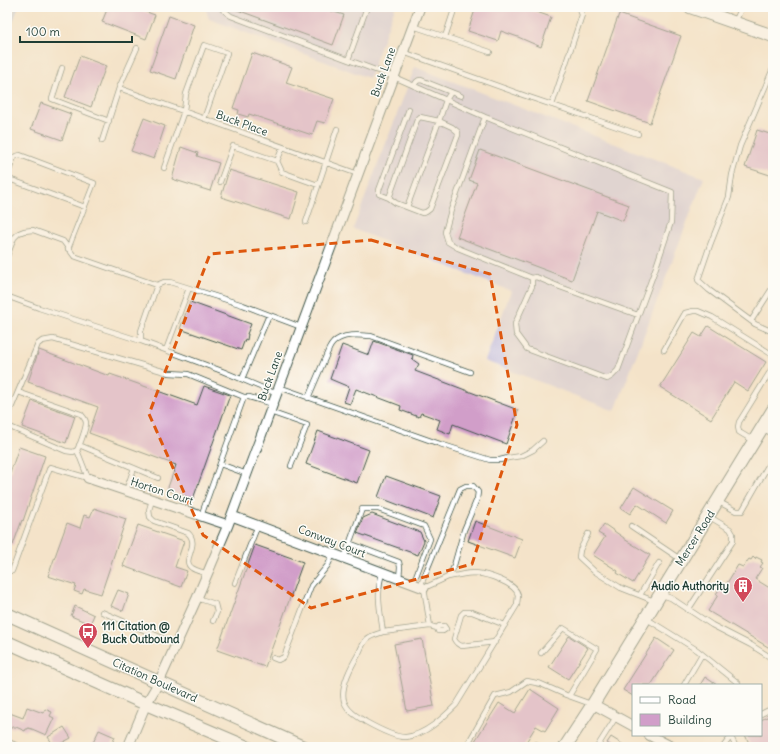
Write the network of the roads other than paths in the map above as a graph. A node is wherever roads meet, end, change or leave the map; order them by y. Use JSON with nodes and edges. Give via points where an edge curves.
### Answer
{"nodes":[{"id":1,"x":222,"y":7,"type":"edge"},
{"id":2,"x":367,"y":7,"type":"edge"},
{"id":3,"x":420,"y":7,"type":"edge"},
{"id":4,"x":455,"y":7,"type":"edge"},
{"id":5,"x":579,"y":7,"type":"edge"},
{"id":6,"x":690,"y":7,"type":"edge"},
{"id":7,"x":742,"y":7,"type":"edge"},
{"id":8,"x":735,"y":22,"type":"junction"},
{"id":9,"x":413,"y":26,"type":"junction"},
{"id":10,"x":773,"y":36,"type":"edge"},
{"id":11,"x":445,"y":37,"type":"junction"},
{"id":12,"x":137,"y":48,"type":"dead end"},
{"id":13,"x":403,"y":52,"type":"junction"},
{"id":14,"x":490,"y":52,"type":"dead end"},
{"id":15,"x":348,"y":60,"type":"junction"},
{"id":16,"x":62,"y":68,"type":"dead end"},
{"id":17,"x":773,"y":71,"type":"edge"},
{"id":18,"x":394,"y":77,"type":"junction"},
{"id":19,"x":414,"y":86,"type":"junction"},
{"id":20,"x":119,"y":88,"type":"junction"},
{"id":21,"x":451,"y":92,"type":"junction"},
{"id":22,"x":461,"y":96,"type":"dead end"},
{"id":23,"x":446,"y":100,"type":"junction"},
{"id":24,"x":552,"y":105,"type":"junction"},
{"id":25,"x":408,"y":108,"type":"dead end"},
{"id":26,"x":184,"y":111,"type":"junction"},
{"id":27,"x":485,"y":116,"type":"junction"},
{"id":28,"x":204,"y":119,"type":"junction"},
{"id":29,"x":109,"y":121,"type":"junction"},
{"id":30,"x":439,"y":121,"type":"junction"},
{"id":31,"x":337,"y":129,"type":"dead end"},
{"id":32,"x":638,"y":134,"type":"dead end"},
{"id":33,"x":102,"y":141,"type":"dead end"},
{"id":34,"x":283,"y":147,"type":"junction"},
{"id":35,"x":277,"y":161,"type":"junction"},
{"id":36,"x":326,"y":162,"type":"junction"},
{"id":37,"x":164,"y":168,"type":"dead end"},
{"id":38,"x":358,"y":174,"type":"junction"},
{"id":39,"x":220,"y":182,"type":"dead end"},
{"id":40,"x":318,"y":185,"type":"junction"},
{"id":41,"x":389,"y":198,"type":"junction"},
{"id":42,"x":85,"y":207,"type":"junction"},
{"id":43,"x":407,"y":208,"type":"junction"},
{"id":44,"x":306,"y":222,"type":"dead end"},
{"id":45,"x":68,"y":249,"type":"junction"},
{"id":46,"x":7,"y":256,"type":"edge"},
{"id":47,"x":532,"y":278,"type":"junction"},
{"id":48,"x":157,"y":286,"type":"junction"},
{"id":49,"x":773,"y":287,"type":"edge"},
{"id":50,"x":189,"y":288,"type":"junction"},
{"id":51,"x":7,"y":296,"type":"edge"},
{"id":52,"x":269,"y":315,"type":"junction"},
{"id":53,"x":638,"y":315,"type":"junction"},
{"id":54,"x":751,"y":321,"type":"junction"},
{"id":55,"x":301,"y":327,"type":"junction"},
{"id":56,"x":773,"y":332,"type":"edge"},
{"id":57,"x":141,"y":341,"type":"junction"},
{"id":58,"x":166,"y":350,"type":"junction"},
{"id":59,"x":664,"y":350,"type":"dead end"},
{"id":60,"x":773,"y":355,"type":"edge"},
{"id":61,"x":773,"y":367,"type":"edge"},
{"id":62,"x":470,"y":372,"type":"dead end"},
{"id":63,"x":242,"y":379,"type":"junction"},
{"id":64,"x":278,"y":391,"type":"junction"},
{"id":65,"x":18,"y":392,"type":"junction"},
{"id":66,"x":244,"y":397,"type":"junction"},
{"id":67,"x":308,"y":398,"type":"junction"},
{"id":68,"x":271,"y":408,"type":"junction"},
{"id":69,"x":773,"y":410,"type":"edge"},
{"id":70,"x":7,"y":418,"type":"edge"},
{"id":71,"x":7,"y":421,"type":"edge"},
{"id":72,"x":762,"y":428,"type":"junction"},
{"id":73,"x":773,"y":434,"type":"edge"},
{"id":74,"x":543,"y":441,"type":"dead end"},
{"id":75,"x":754,"y":441,"type":"junction"},
{"id":76,"x":78,"y":447,"type":"junction"},
{"id":77,"x":773,"y":457,"type":"edge"},
{"id":78,"x":220,"y":464,"type":"junction"},
{"id":79,"x":291,"y":466,"type":"dead end"},
{"id":80,"x":134,"y":468,"type":"junction"},
{"id":81,"x":247,"y":474,"type":"junction"},
{"id":82,"x":88,"y":478,"type":"junction"},
{"id":83,"x":158,"y":478,"type":"dead end"},
{"id":84,"x":126,"y":491,"type":"junction"},
{"id":85,"x":152,"y":500,"type":"junction"},
{"id":86,"x":717,"y":501,"type":"junction"},
{"id":87,"x":201,"y":516,"type":"junction"},
{"id":88,"x":232,"y":516,"type":"junction"},
{"id":89,"x":708,"y":516,"type":"junction"},
{"id":90,"x":228,"y":525,"type":"junction"},
{"id":91,"x":258,"y":525,"type":"junction"},
{"id":92,"x":631,"y":526,"type":"dead end"},
{"id":93,"x":588,"y":534,"type":"dead end"},
{"id":94,"x":349,"y":543,"type":"junction"},
{"id":95,"x":333,"y":554,"type":"junction"},
{"id":96,"x":344,"y":558,"type":"junction"},
{"id":97,"x":681,"y":560,"type":"junction"},
{"id":98,"x":659,"y":563,"type":"dead end"},
{"id":99,"x":12,"y":571,"type":"dead end"},
{"id":100,"x":382,"y":572,"type":"junction"},
{"id":101,"x":208,"y":574,"type":"junction"},
{"id":102,"x":448,"y":577,"type":"junction"},
{"id":103,"x":399,"y":579,"type":"junction"},
{"id":104,"x":235,"y":583,"type":"dead end"},
{"id":105,"x":419,"y":586,"type":"junction"},
{"id":106,"x":640,"y":595,"type":"junction"},
{"id":107,"x":197,"y":598,"type":"junction"},
{"id":108,"x":658,"y":598,"type":"junction"},
{"id":109,"x":688,"y":610,"type":"junction"},
{"id":110,"x":102,"y":612,"type":"dead end"},
{"id":111,"x":7,"y":614,"type":"edge"},
{"id":112,"x":646,"y":618,"type":"junction"},
{"id":113,"x":213,"y":621,"type":"dead end"},
{"id":114,"x":505,"y":625,"type":"junction"},
{"id":115,"x":430,"y":626,"type":"junction"},
{"id":116,"x":456,"y":631,"type":"junction"},
{"id":117,"x":383,"y":632,"type":"junction"},
{"id":118,"x":7,"y":642,"type":"edge"},
{"id":119,"x":495,"y":642,"type":"junction"},
{"id":120,"x":176,"y":643,"type":"junction"},
{"id":121,"x":541,"y":653,"type":"dead end"},
{"id":122,"x":702,"y":654,"type":"junction"},
{"id":123,"x":273,"y":658,"type":"dead end"},
{"id":124,"x":773,"y":659,"type":"edge"},
{"id":125,"x":159,"y":682,"type":"junction"},
{"id":126,"x":738,"y":683,"type":"dead end"},
{"id":127,"x":685,"y":684,"type":"edge"},
{"id":128,"x":569,"y":696,"type":"junction"},
{"id":129,"x":146,"y":704,"type":"junction"},
{"id":130,"x":593,"y":704,"type":"junction"},
{"id":131,"x":773,"y":708,"type":"edge"},
{"id":132,"x":762,"y":714,"type":"edge"},
{"id":133,"x":616,"y":717,"type":"junction"},
{"id":134,"x":632,"y":725,"type":"edge"},
{"id":135,"x":655,"y":736,"type":"edge"},
{"id":136,"x":732,"y":736,"type":"edge"},
{"id":137,"x":7,"y":744,"type":"edge"},
{"id":138,"x":14,"y":747,"type":"edge"},
{"id":139,"x":128,"y":747,"type":"edge"},
{"id":140,"x":247,"y":747,"type":"edge"},
{"id":141,"x":303,"y":747,"type":"edge"},
{"id":142,"x":466,"y":747,"type":"edge"},
{"id":143,"x":565,"y":747,"type":"edge"},
{"id":144,"x":597,"y":747,"type":"edge"},
{"id":145,"x":672,"y":747,"type":"edge"},
{"id":146,"x":723,"y":747,"type":"edge"},
{"id":147,"x":736,"y":747,"type":"edge"}],
"edges":[{"from":1,"to":15,"type":"lane","via":[[231,16]]},
{"from":2,"to":15,"type":"lane"},
{"from":3,"to":9,"type":"street","name":"Buck Lane"},
{"from":4,"to":11,"type":"lane"},
{"from":5,"to":24,"type":"lane","via":[[582,15]]},
{"from":6,"to":8,"type":"main road"},
{"from":7,"to":8,"type":"lane"},
{"from":8,"to":10,"type":"main road"},
{"from":9,"to":11,"type":"lane"},
{"from":9,"to":13,"type":"street","name":"Buck Lane"},
{"from":11,"to":14,"type":"lane"},
{"from":12,"to":20,"type":"lane"},
{"from":13,"to":18,"type":"street","name":"Buck Lane"},
{"from":13,"to":24,"type":"lane"},
{"from":15,"to":18,"type":"lane"},
{"from":16,"to":29,"type":"lane","via":[[52,99]]},
{"from":17,"to":54,"type":"lane","via":[[740,146],[729,197],[698,280]]},
{"from":18,"to":19,"type":"lane"},
{"from":18,"to":38,"type":"street","name":"Buck Lane"},
{"from":19,"to":21,"type":"lane","via":[[421,80]]},
{"from":19,"to":23,"type":"lane"},
{"from":20,"to":26,"type":"lane","name":"Buck Place"},
{"from":20,"to":29,"type":"lane"},
{"from":21,"to":22,"type":"lane"},
{"from":21,"to":23,"type":"lane"},
{"from":23,"to":27,"type":"lane"},
{"from":23,"to":30,"type":"lane"},
{"from":24,"to":32,"type":"lane"},
{"from":25,"to":41,"type":"lane","via":[[378,190],[379,194]]},
{"from":26,"to":28,"type":"lane","name":"Buck Place"},
{"from":26,"to":28,"type":"lane","via":[[186,94],[204,45],[228,53]]},
{"from":26,"to":37,"type":"lane"},
{"from":27,"to":47,"type":"lane","via":[[444,232],[448,242],[458,248]]},
{"from":27,"to":53,"type":"lane","via":[[672,192],[671,222]]},
{"from":28,"to":34,"type":"lane","name":"Buck Place"},
{"from":29,"to":33,"type":"lane"},
{"from":30,"to":41,"type":"lane","via":[[420,117],[417,120]]},
{"from":30,"to":43,"type":"lane"},
{"from":30,"to":43,"type":"lane","via":[[452,126],[458,135],[430,209],[422,213]]},
{"from":31,"to":36,"type":"lane"},
{"from":34,"to":35,"type":"lane"},
{"from":34,"to":36,"type":"lane","name":"Buck Place"},
{"from":35,"to":39,"type":"lane","via":[[233,146]]},
{"from":35,"to":40,"type":"lane","via":[[282,172]]},
{"from":36,"to":38,"type":"lane","name":"Buck Place"},
{"from":36,"to":40,"type":"lane"},
{"from":38,"to":55,"type":"street","name":"Buck Lane"},
{"from":40,"to":44,"type":"lane"},
{"from":41,"to":43,"type":"lane"},
{"from":42,"to":42,"type":"lane","via":[[94,183],[20,155],[14,157],[8,173],[9,179]]},
{"from":42,"to":45,"type":"lane"},
{"from":45,"to":46,"type":"lane","via":[[63,241],[33,230],[24,231],[14,238]]},
{"from":45,"to":48,"type":"lane","via":[[74,256]]},
{"from":47,"to":53,"type":"lane","via":[[536,277]]},
{"from":47,"to":53,"type":"lane","via":[[532,286],[515,324],[516,334],[527,349],[607,380],[618,370]]},
{"from":48,"to":50,"type":"lane","via":[[170,282]]},
{"from":48,"to":57,"type":"lane","via":[[141,331]]},
{"from":49,"to":54,"type":"lane"},
{"from":50,"to":52,"type":"lane"},
{"from":50,"to":58,"type":"lane"},
{"from":51,"to":57,"type":"lane"},
{"from":52,"to":55,"type":"lane"},
{"from":52,"to":63,"type":"lane"},
{"from":54,"to":56,"type":"lane"},
{"from":55,"to":64,"type":"street","name":"Buck Lane"},
{"from":57,"to":58,"type":"lane"},
{"from":58,"to":63,"type":"lane"},
{"from":59,"to":60,"type":"lane","via":[[686,314],[698,311]]},
{"from":61,"to":75,"type":"lane","via":[[739,422],[739,432]]},
{"from":62,"to":67,"type":"lane","via":[[371,336],[348,336],[340,338],[329,349]]},
{"from":63,"to":64,"type":"lane"},
{"from":64,"to":67,"type":"lane"},
{"from":64,"to":68,"type":"street","name":"Buck Lane"},
{"from":65,"to":66,"type":"lane","via":[[38,344],[53,339],[169,373],[188,374]]},
{"from":65,"to":70,"type":"lane"},
{"from":65,"to":76,"type":"lane","via":[[81,414],[86,424]]},
{"from":66,"to":68,"type":"lane"},
{"from":66,"to":78,"type":"lane"},
{"from":67,"to":74,"type":"lane","via":[[490,460],[521,456]]},
{"from":68,"to":79,"type":"lane","via":[[307,425]]},
{"from":68,"to":81,"type":"street","name":"Buck Lane"},
{"from":69,"to":72,"type":"main road","name":"Mercer Road"},
{"from":71,"to":76,"type":"lane","via":[[10,427],[66,450],[73,452]]},
{"from":72,"to":73,"type":"lane"},
{"from":72,"to":75,"type":"main road","name":"Mercer Road"},
{"from":75,"to":86,"type":"main road","name":"Mercer Road"},
{"from":76,"to":80,"type":"lane"},
{"from":76,"to":82,"type":"lane"},
{"from":77,"to":86,"type":"lane","via":[[742,511],[736,511]]},
{"from":78,"to":81,"type":"lane"},
{"from":78,"to":87,"type":"lane"},
{"from":80,"to":83,"type":"lane"},
{"from":80,"to":84,"type":"lane"},
{"from":81,"to":88,"type":"street","name":"Buck Lane"},
{"from":82,"to":84,"type":"street","name":"Horton Court"},
{"from":82,"to":99,"type":"lane","via":[[50,467]]},
{"from":84,"to":85,"type":"street","name":"Horton Court"},
{"from":85,"to":87,"type":"street","name":"Horton Court"},
{"from":85,"to":101,"type":"lane","via":[[149,510],[151,519],[192,536],[193,543],[188,560],[190,566]]},
{"from":86,"to":89,"type":"main road","name":"Mercer Road"},
{"from":87,"to":90,"type":"street","name":"Horton Court"},
{"from":88,"to":90,"type":"street","name":"Buck Lane"},
{"from":88,"to":91,"type":"street","name":"Conway Court"},
{"from":89,"to":97,"type":"main road","name":"Mercer Road"},
{"from":89,"to":109,"type":"lane","via":[[730,529],[733,541]]},
{"from":90,"to":101,"type":"street","name":"Buck Lane"},
{"from":91,"to":95,"type":"street","name":"Conway Court"},
{"from":91,"to":104,"type":"lane"},
{"from":92,"to":97,"type":"lane"},
{"from":93,"to":106,"type":"lane","via":[[579,557],[594,571],[621,588]]},
{"from":94,"to":96,"type":"lane"},
{"from":94,"to":103,"type":"lane","via":[[399,562]]},
{"from":94,"to":105,"type":"lane","via":[[362,509],[378,509],[424,526],[430,539]]},
{"from":95,"to":96,"type":"street","name":"Conway Court"},
{"from":95,"to":123,"type":"lane","via":[[328,565],[311,586],[284,657],[278,660]]},
{"from":96,"to":100,"type":"street","name":"Conway Court"},
{"from":97,"to":108,"type":"main road","name":"Mercer Road"},
{"from":98,"to":106,"type":"lane"},
{"from":100,"to":103,"type":"street","name":"Conway Court"},
{"from":100,"to":117,"type":"lane","via":[[378,598]]},
{"from":101,"to":107,"type":"street","name":"Buck Lane"},
{"from":102,"to":105,"type":"lane"},
{"from":102,"to":105,"type":"lane","via":[[477,499],[478,492],[473,486],[460,489]]},
{"from":102,"to":114,"type":"lane","via":[[474,573],[487,575],[514,588],[518,595],[517,605]]},
{"from":103,"to":105,"type":"street","name":"Conway Court"},
{"from":105,"to":115,"type":"lane"},
{"from":106,"to":108,"type":"lane"},
{"from":107,"to":113,"type":"lane","via":[[214,604],[217,612]]},
{"from":107,"to":120,"type":"street","name":"Buck Lane"},
{"from":108,"to":109,"type":"lane","via":[[670,598]]},
{"from":108,"to":112,"type":"main road","name":"Mercer Road"},
{"from":109,"to":124,"type":"lane"},
{"from":110,"to":120,"type":"lane"},
{"from":111,"to":125,"type":"main road","name":"Citation Boulevard"},
{"from":112,"to":122,"type":"lane"},
{"from":112,"to":130,"type":"main road","name":"Mercer Road"},
{"from":114,"to":116,"type":"lane","via":[[472,612],[464,612]]},
{"from":114,"to":119,"type":"lane"},
{"from":115,"to":116,"type":"lane","via":[[437,628],[438,631]]},
{"from":115,"to":117,"type":"lane"},
{"from":116,"to":119,"type":"lane","via":[[454,639],[462,646]]},
{"from":117,"to":119,"type":"lane","via":[[366,640],[346,676],[344,701],[355,715],[369,724],[396,736],[405,737],[415,735],[447,715],[456,705]]},
{"from":118,"to":129,"type":"main road"},
{"from":120,"to":125,"type":"street","name":"Buck Lane"},
{"from":121,"to":128,"type":"lane","via":[[563,628],[597,649]]},
{"from":122,"to":126,"type":"lane"},
{"from":122,"to":127,"type":"lane"},
{"from":125,"to":129,"type":"street","name":"Buck Lane"},
{"from":125,"to":141,"type":"main road","name":"Citation Boulevard"},
{"from":128,"to":130,"type":"lane"},
{"from":128,"to":142,"type":"lane","via":[[527,681],[510,692],[495,696]]},
{"from":129,"to":139,"type":"street","name":"Buck Lane"},
{"from":129,"to":140,"type":"main road"},
{"from":130,"to":133,"type":"street"},
{"from":130,"to":143,"type":"main road","name":"Mercer Road"},
{"from":131,"to":132,"type":"lane"},
{"from":133,"to":134,"type":"street"},
{"from":133,"to":144,"type":"lane"},
{"from":135,"to":145,"type":"street"},
{"from":136,"to":146,"type":"lane"},
{"from":136,"to":147,"type":"lane"},
{"from":137,"to":138,"type":"street"}]}
